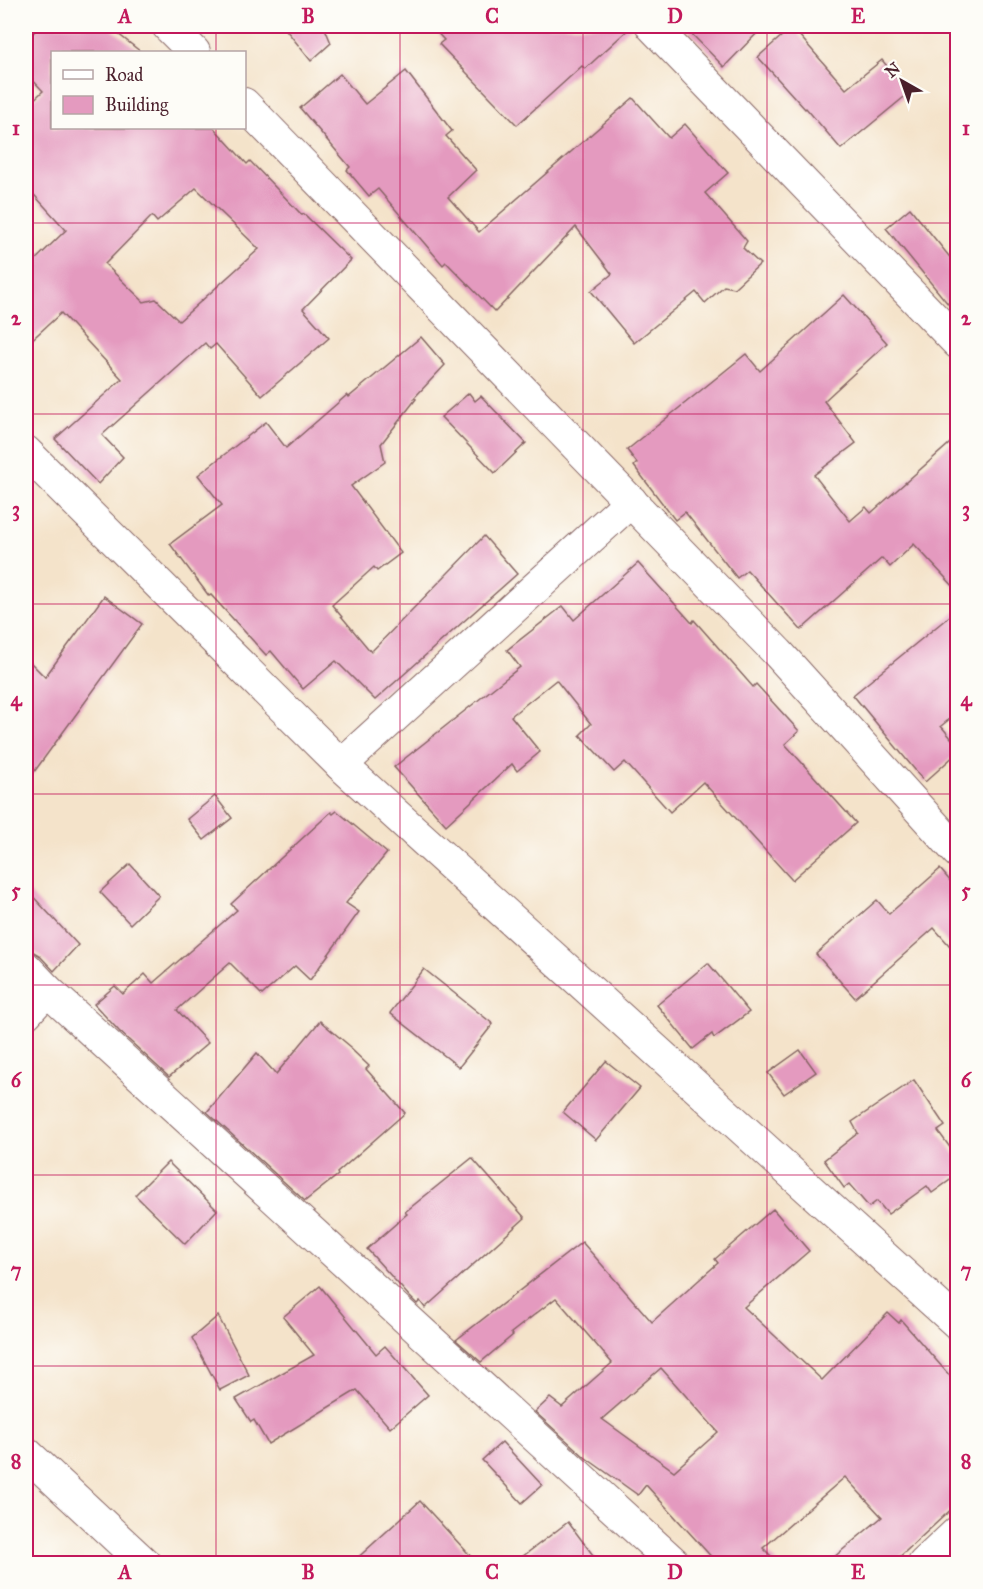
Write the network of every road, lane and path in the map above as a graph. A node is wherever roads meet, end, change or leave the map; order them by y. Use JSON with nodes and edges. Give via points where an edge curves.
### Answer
{"nodes":[{"id":1,"x":168,"y":26,"type":"edge"},
{"id":2,"x":652,"y":26,"type":"edge"},
{"id":3,"x":193,"y":51,"type":"edge"},
{"id":4,"x":246,"y":106,"type":"edge"},
{"id":5,"x":957,"y":343,"type":"edge"},
{"id":6,"x":26,"y":452,"type":"edge"},
{"id":7,"x":631,"y":501,"type":"junction"},
{"id":8,"x":341,"y":765,"type":"junction"},
{"id":9,"x":957,"y":852,"type":"edge"},
{"id":10,"x":26,"y":968,"type":"edge"},
{"id":11,"x":47,"y":990,"type":"junction"},
{"id":12,"x":26,"y":1013,"type":"edge"},
{"id":13,"x":957,"y":1324,"type":"edge"},
{"id":14,"x":26,"y":1453,"type":"edge"},
{"id":15,"x":957,"y":1532,"type":"edge"},
{"id":16,"x":145,"y":1563,"type":"edge"},
{"id":17,"x":675,"y":1563,"type":"edge"},
{"id":18,"x":924,"y":1563,"type":"edge"}],
"edges":[{"from":1,"to":3,"type":"street"},
{"from":2,"to":5,"type":"street"},
{"from":4,"to":7,"type":"street"},
{"from":6,"to":8,"type":"street"},
{"from":7,"to":8,"type":"street"},
{"from":7,"to":9,"type":"street","via":[[778,653]]},
{"from":8,"to":13,"type":"street"},
{"from":10,"to":11,"type":"street"},
{"from":11,"to":12,"type":"street"},
{"from":11,"to":17,"type":"street"},
{"from":14,"to":16,"type":"street"},
{"from":15,"to":18,"type":"street"}]}
